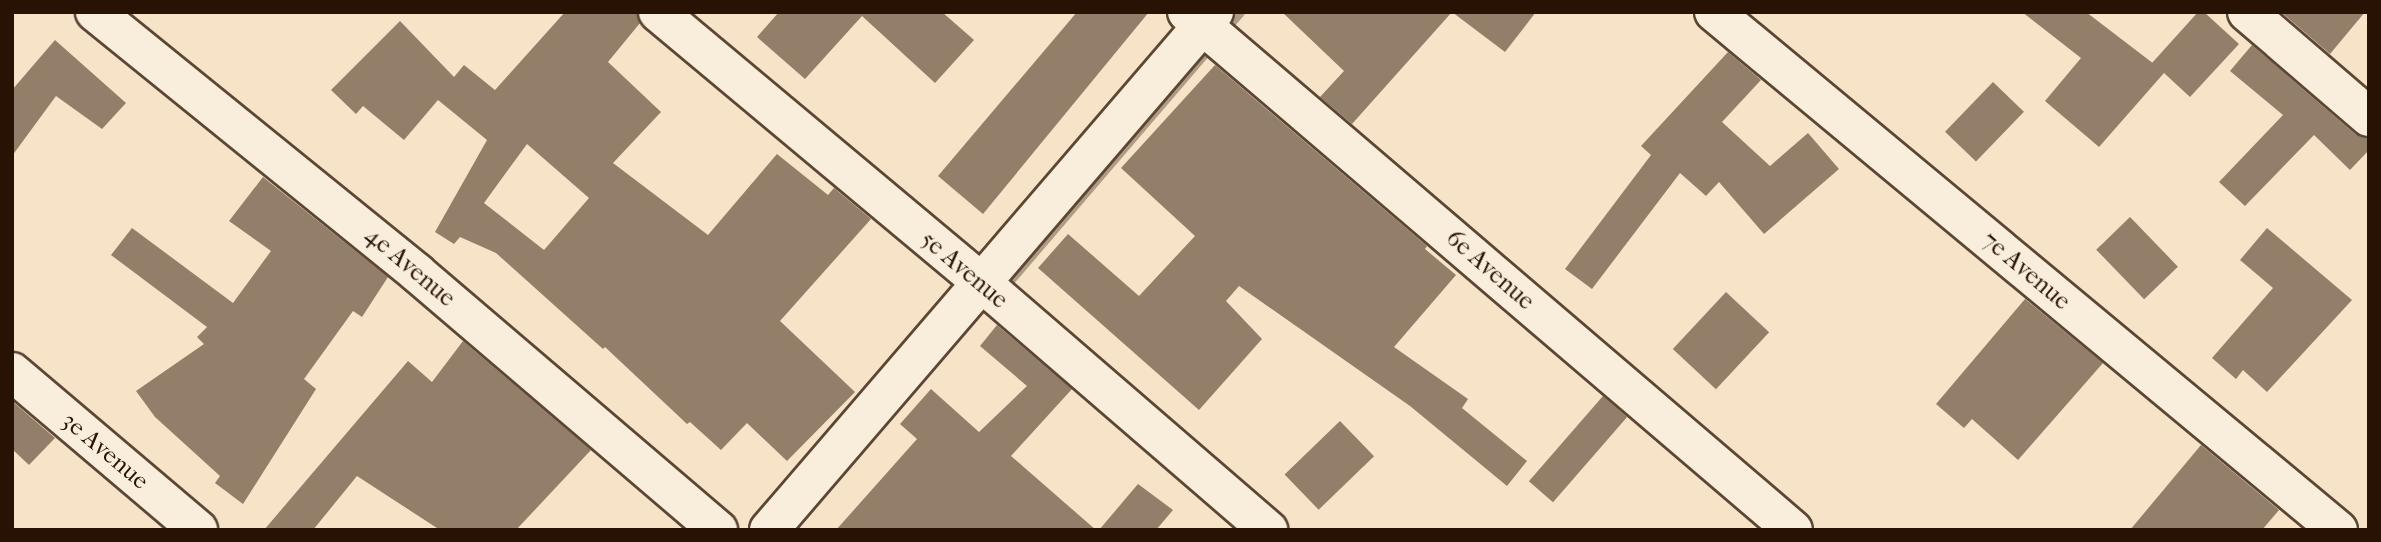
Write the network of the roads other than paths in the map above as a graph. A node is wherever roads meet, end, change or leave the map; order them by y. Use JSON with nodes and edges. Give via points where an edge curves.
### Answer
{"nodes":[{"id":1,"x":94,"y":12,"type":"edge"},
{"id":2,"x":658,"y":12,"type":"edge"},
{"id":3,"x":1714,"y":12,"type":"edge"},
{"id":4,"x":2247,"y":12,"type":"edge"},
{"id":5,"x":1208,"y":25,"type":"edge"},
{"id":6,"x":2369,"y":117,"type":"edge"},
{"id":7,"x":990,"y":292,"type":"junction"},
{"id":8,"x":12,"y":372,"type":"edge"},
{"id":9,"x":198,"y":530,"type":"edge"},
{"id":10,"x":718,"y":530,"type":"edge"},
{"id":11,"x":769,"y":530,"type":"edge"},
{"id":12,"x":1268,"y":530,"type":"edge"},
{"id":13,"x":1793,"y":530,"type":"edge"},
{"id":14,"x":2338,"y":530,"type":"edge"}],
"edges":[{"from":1,"to":10,"type":"street","name":"4e Avenue","via":[[417,272]]},
{"from":2,"to":7,"type":"street","name":"5e Avenue"},
{"from":3,"to":14,"type":"street","name":"7e Avenue"},
{"from":4,"to":6,"type":"street"},
{"from":5,"to":7,"type":"street"},
{"from":5,"to":13,"type":"street","name":"6e Avenue"},
{"from":7,"to":11,"type":"street"},
{"from":7,"to":12,"type":"street","name":"5e Avenue"},
{"from":8,"to":9,"type":"street","name":"3e Avenue"}]}
